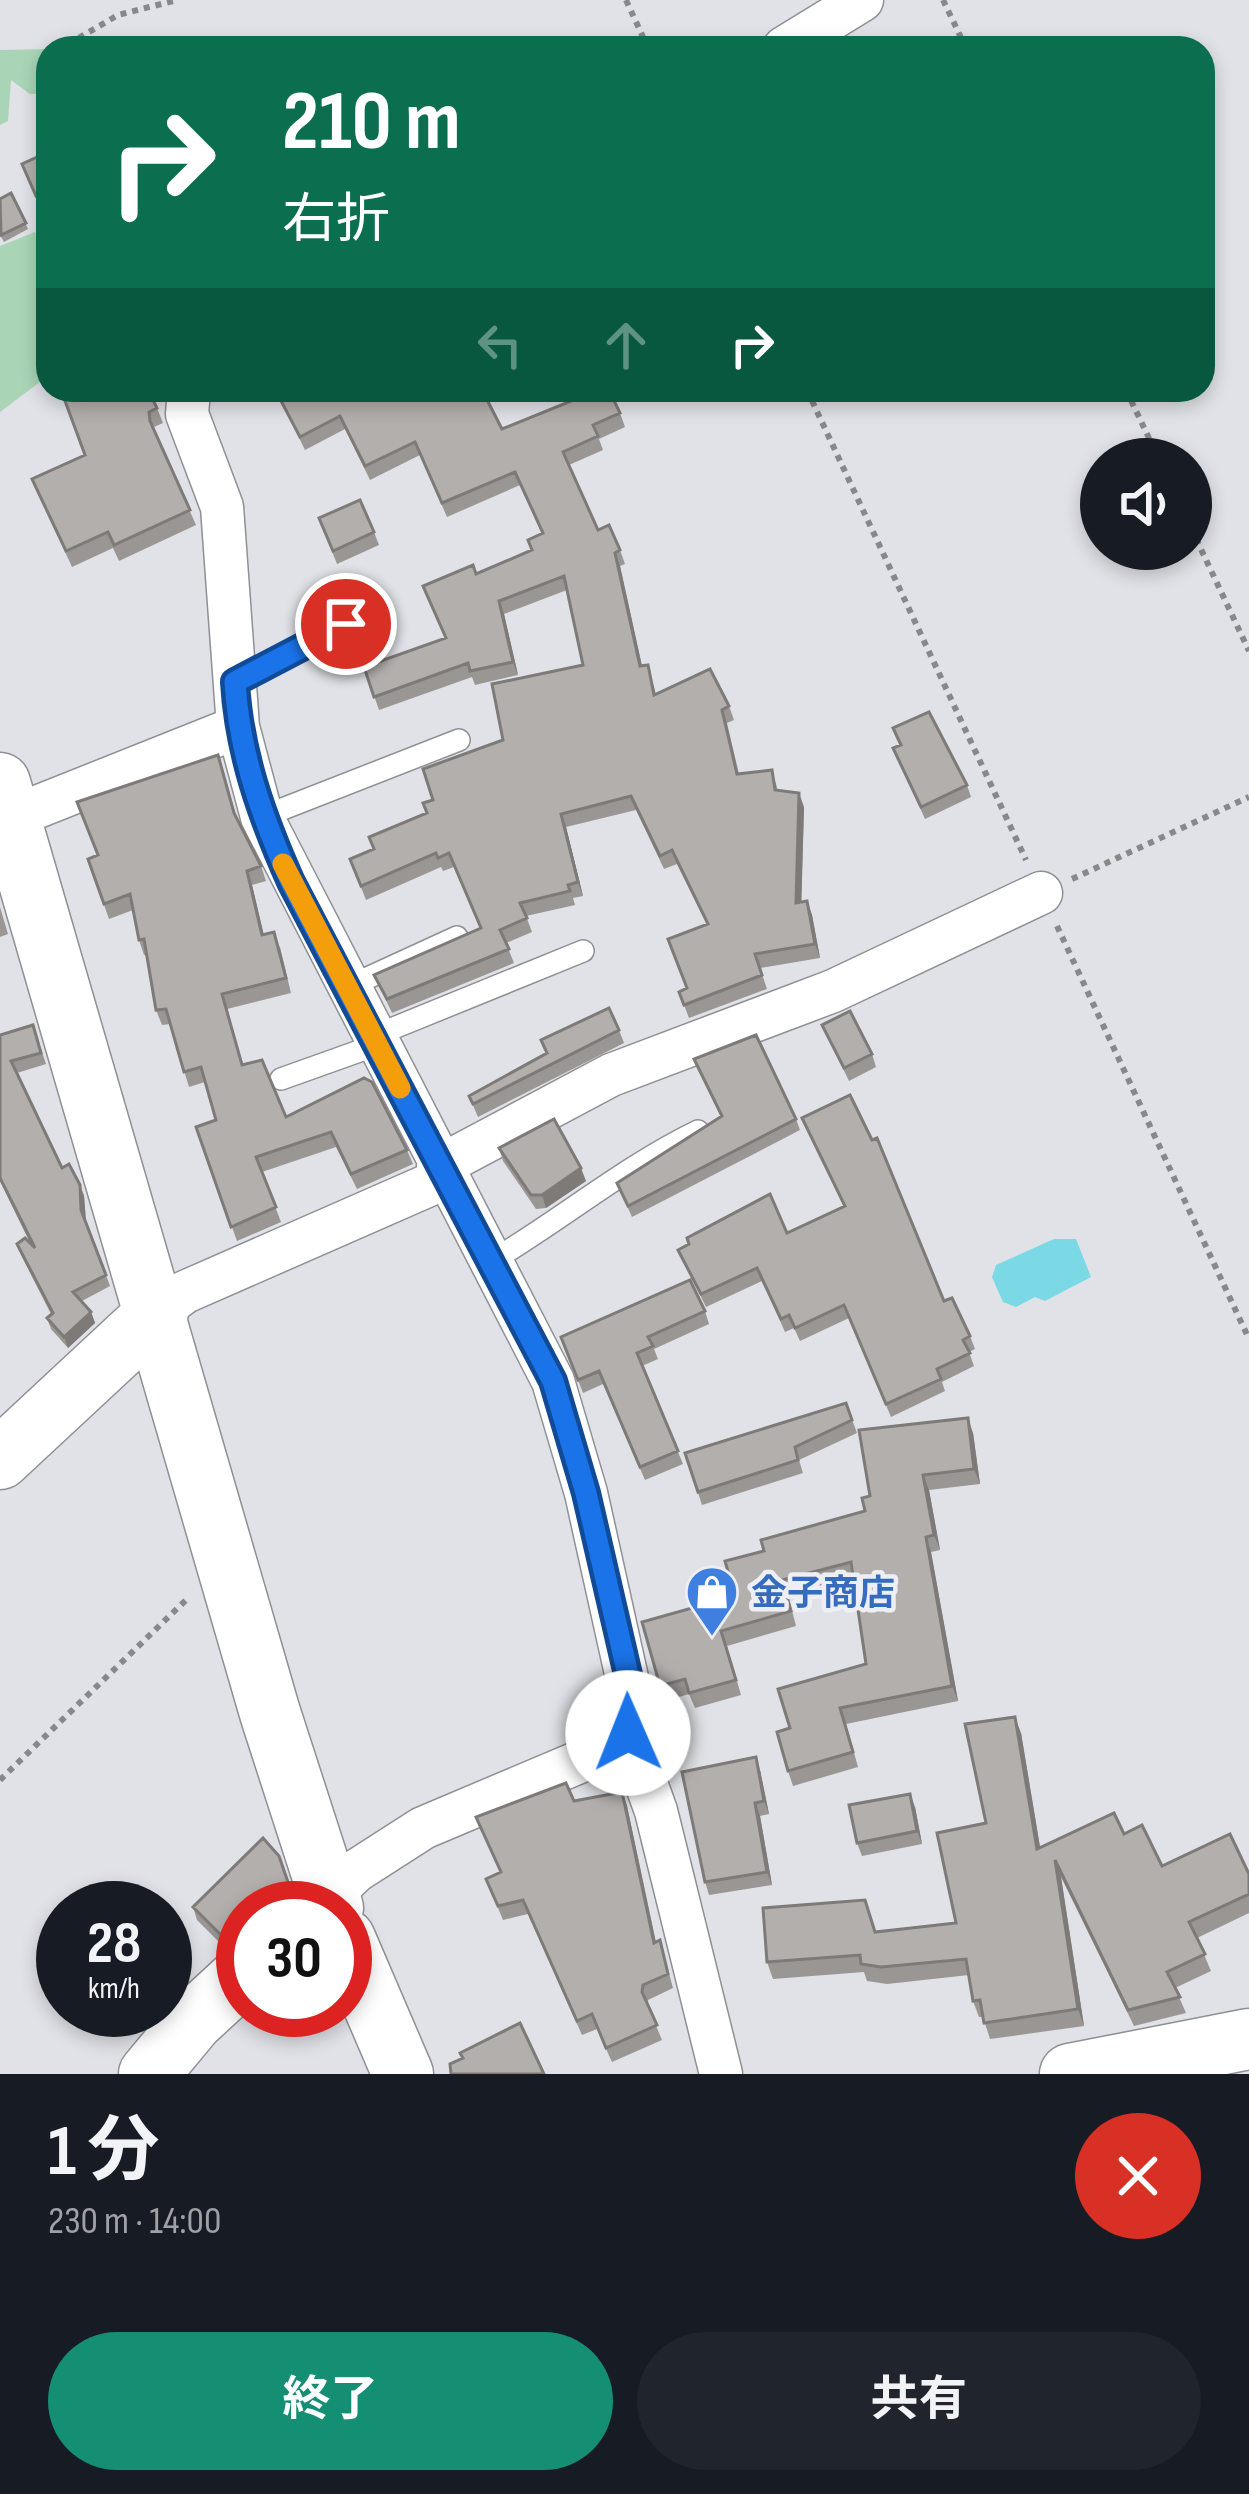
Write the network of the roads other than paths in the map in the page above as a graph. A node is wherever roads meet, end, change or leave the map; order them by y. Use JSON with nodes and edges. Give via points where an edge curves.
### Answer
{"nodes":[{"id":1,"x":862,"y":0,"type":"edge"},
{"id":2,"x":804,"y":36,"type":"edge"},
{"id":3,"x":188,"y":402,"type":"edge"},
{"id":4,"x":346,"y":624,"type":"dead end"},
{"id":5,"x":235,"y":682,"type":"junction"},
{"id":6,"x":238,"y":727,"type":"junction"},
{"id":7,"x":459,"y":740,"type":"dead end"},
{"id":8,"x":4,"y":807,"type":"edge"},
{"id":9,"x":262,"y":817,"type":"junction"},
{"id":10,"x":1041,"y":893,"type":"road end"},
{"id":11,"x":457,"y":937,"type":"edge"},
{"id":12,"x":583,"y":950,"type":"dead end"},
{"id":13,"x":348,"y":987,"type":"junction"},
{"id":14,"x":377,"y":1040,"type":"junction"},
{"id":15,"x":281,"y":1079,"type":"dead end"},
{"id":16,"x":698,"y":1131,"type":"edge"},
{"id":17,"x":442,"y":1172,"type":"junction"},
{"id":18,"x":490,"y":1262,"type":"junction"},
{"id":19,"x":158,"y":1312,"type":"junction"},
{"id":20,"x":0,"y":1459,"type":"edge"},
{"id":21,"x":628,"y":1733,"type":"junction"},
{"id":22,"x":321,"y":1881,"type":"edge"},
{"id":23,"x":350,"y":1881,"type":"edge"},
{"id":24,"x":216,"y":2000,"type":"edge"},
{"id":25,"x":372,"y":2005,"type":"edge"},
{"id":26,"x":1249,"y":2039,"type":"edge"},
{"id":27,"x":149,"y":2074,"type":"edge"},
{"id":28,"x":403,"y":2074,"type":"edge"},
{"id":29,"x":721,"y":2074,"type":"edge"},
{"id":30,"x":1070,"y":2074,"type":"edge"}],
"edges":[{"from":1,"to":2,"type":"street"},
{"from":3,"to":5,"type":"street","via":[[223,507]]},
{"from":4,"to":5,"type":"lane"},
{"from":5,"to":6,"type":"street"},
{"from":6,"to":8,"type":"street"},
{"from":6,"to":9,"type":"street"},
{"from":7,"to":9,"type":"lane"},
{"from":8,"to":19,"type":"street"},
{"from":9,"to":13,"type":"street"},
{"from":10,"to":17,"type":"street","via":[[833,991],[610,1075]]},
{"from":11,"to":13,"type":"lane"},
{"from":12,"to":14,"type":"lane"},
{"from":13,"to":14,"type":"street"},
{"from":14,"to":15,"type":"lane"},
{"from":14,"to":17,"type":"street"},
{"from":16,"to":18,"type":"lane","via":[[636,1161],[601,1194]]},
{"from":17,"to":18,"type":"street"},
{"from":17,"to":19,"type":"street","via":[[185,1292]]},
{"from":18,"to":21,"type":"street","via":[[553,1381],[586,1493],[632,1692]]},
{"from":19,"to":20,"type":"street"},
{"from":19,"to":22,"type":"street"},
{"from":21,"to":23,"type":"street","via":[[617,1746],[423,1828]]},
{"from":21,"to":29,"type":"street","via":[[656,1811]]},
{"from":24,"to":27,"type":"street"},
{"from":25,"to":28,"type":"street"},
{"from":26,"to":30,"type":"street"}]}
